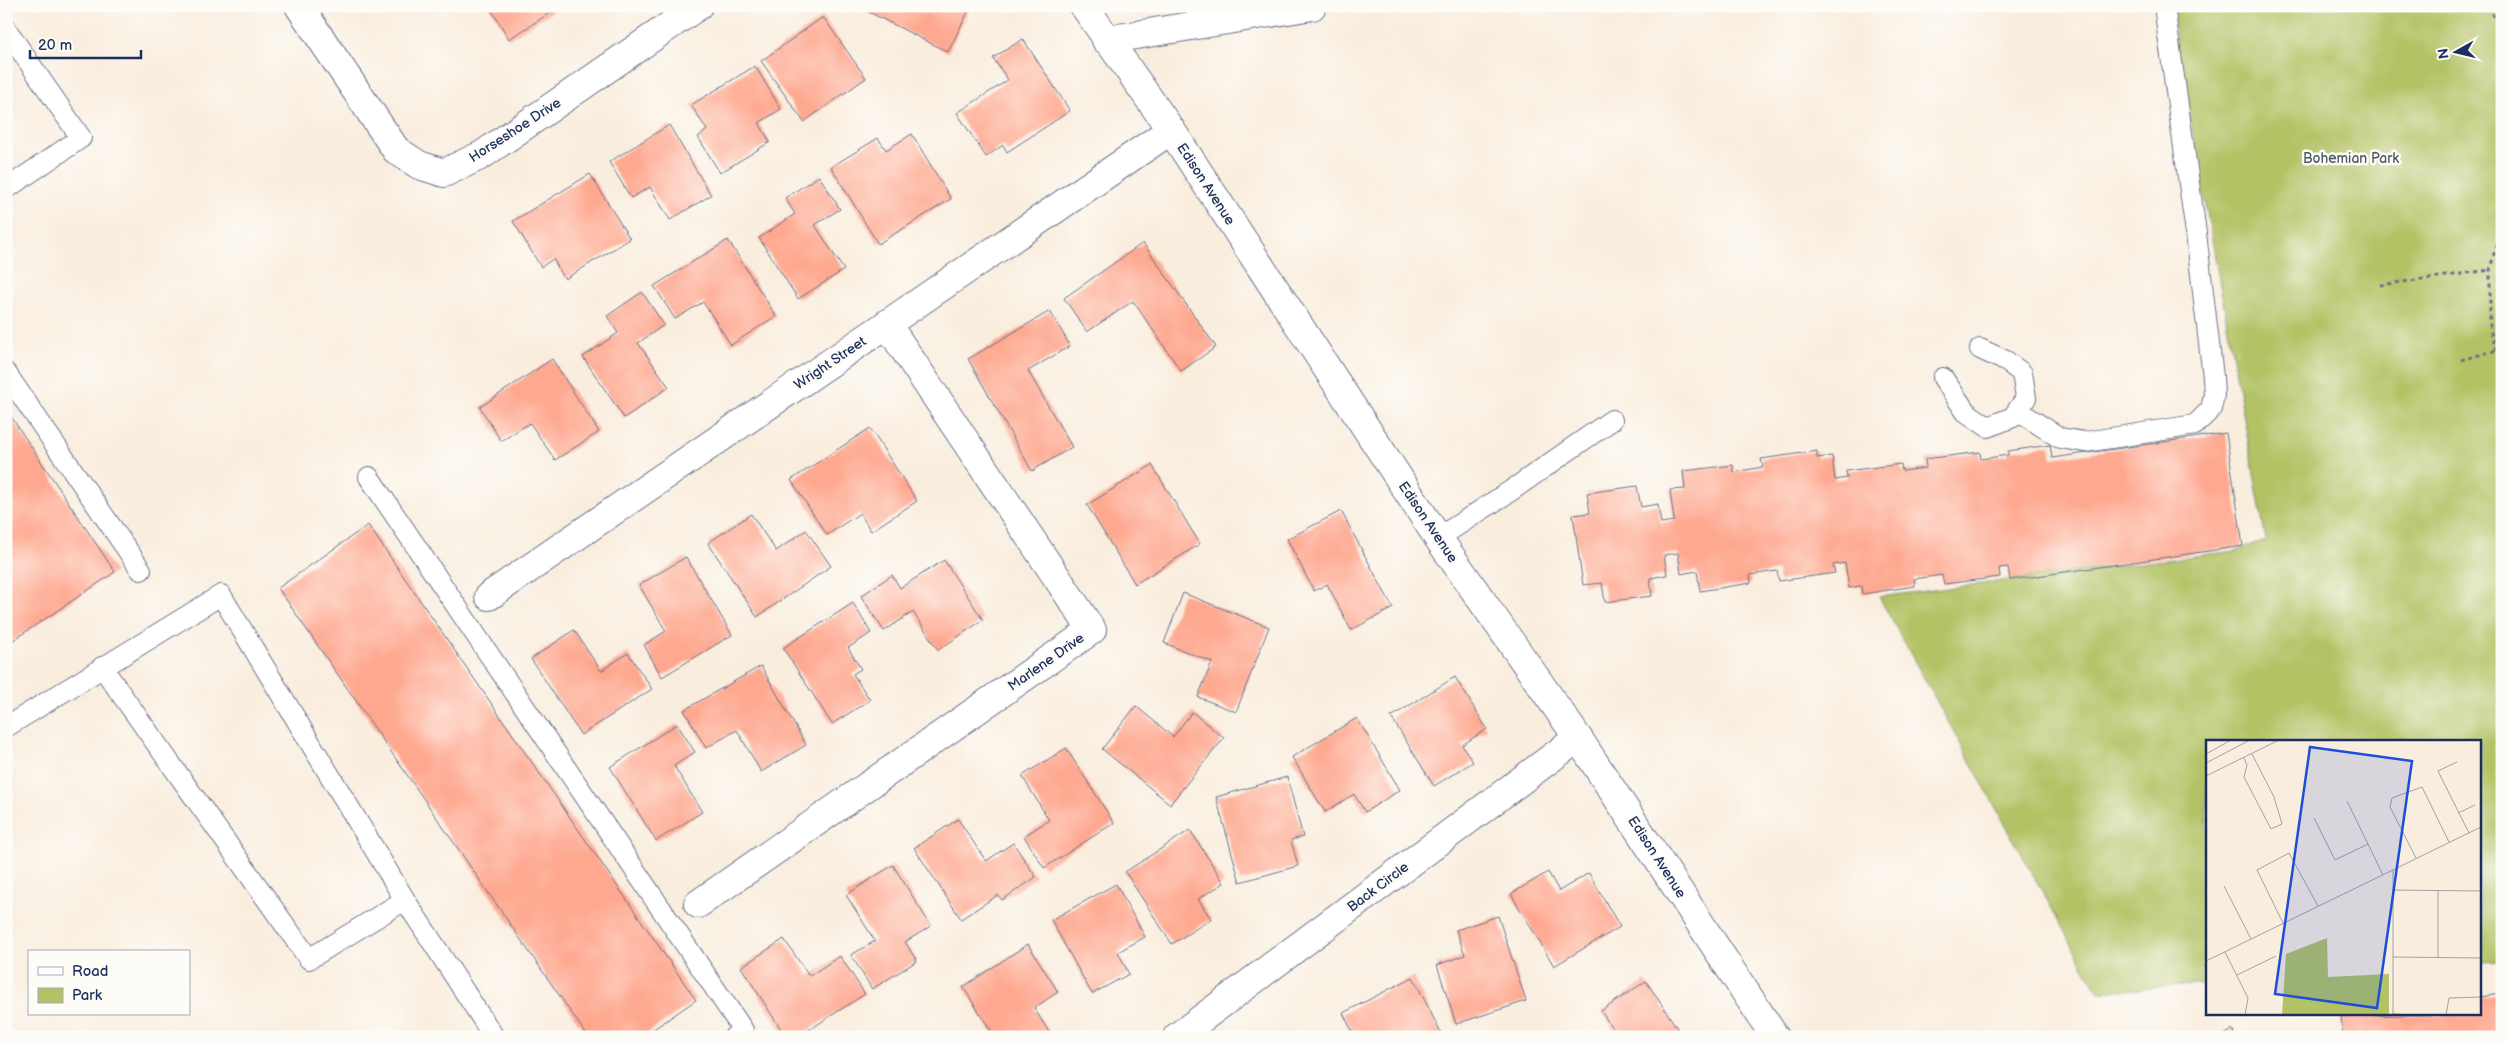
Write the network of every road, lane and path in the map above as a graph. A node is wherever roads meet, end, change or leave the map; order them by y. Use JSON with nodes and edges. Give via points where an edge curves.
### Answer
{"nodes":[{"id":1,"x":299,"y":6,"type":"edge"},
{"id":2,"x":698,"y":6,"type":"edge"},
{"id":3,"x":1084,"y":6,"type":"edge"},
{"id":4,"x":1311,"y":6,"type":"edge"},
{"id":5,"x":2164,"y":6,"type":"edge"},
{"id":6,"x":2490,"y":6,"type":"edge"},
{"id":7,"x":6,"y":28,"type":"edge"},
{"id":8,"x":1106,"y":40,"type":"junction"},
{"id":9,"x":2502,"y":40,"type":"edge"},
{"id":10,"x":1171,"y":130,"type":"junction"},
{"id":11,"x":6,"y":189,"type":"edge"},
{"id":12,"x":2502,"y":221,"type":"edge"},
{"id":13,"x":2490,"y":270,"type":"junction"},
{"id":14,"x":2380,"y":285,"type":"dead end"},
{"id":15,"x":887,"y":324,"type":"junction"},
{"id":16,"x":1980,"y":349,"type":"dead end"},
{"id":17,"x":2497,"y":350,"type":"junction"},
{"id":18,"x":2461,"y":360,"type":"dead end"},
{"id":19,"x":2502,"y":365,"type":"edge"},
{"id":20,"x":6,"y":373,"type":"edge"},
{"id":21,"x":1943,"y":378,"type":"dead end"},
{"id":22,"x":2018,"y":411,"type":"junction"},
{"id":23,"x":1612,"y":420,"type":"dead end"},
{"id":24,"x":369,"y":477,"type":"dead end"},
{"id":25,"x":1438,"y":538,"type":"junction"},
{"id":26,"x":142,"y":570,"type":"dead end"},
{"id":27,"x":489,"y":596,"type":"dead end"},
{"id":28,"x":102,"y":667,"type":"junction"},
{"id":29,"x":6,"y":727,"type":"edge"},
{"id":30,"x":1578,"y":738,"type":"junction"},
{"id":31,"x":405,"y":900,"type":"junction"},
{"id":32,"x":698,"y":904,"type":"dead end"},
{"id":33,"x":494,"y":1037,"type":"edge"},
{"id":34,"x":734,"y":1037,"type":"edge"},
{"id":35,"x":1177,"y":1037,"type":"edge"},
{"id":36,"x":1776,"y":1037,"type":"edge"}],
"edges":[{"from":1,"to":2,"type":"street","name":"Horseshoe Drive","via":[[396,150],[419,166],[444,173],[482,155]]},
{"from":3,"to":8,"type":"street","name":"Edison Avenue"},
{"from":4,"to":8,"type":"street"},
{"from":5,"to":22,"type":"lane","via":[[2213,377],[2211,409],[2195,425],[2085,442],[2060,438]]},
{"from":6,"to":9,"type":"path"},
{"from":7,"to":11,"type":"lane","via":[[81,138]]},
{"from":8,"to":10,"type":"street","name":"Edison Avenue"},
{"from":10,"to":15,"type":"street","name":"Wright Street"},
{"from":10,"to":25,"type":"street","name":"Edison Avenue"},
{"from":12,"to":13,"type":"path"},
{"from":13,"to":14,"type":"path"},
{"from":13,"to":17,"type":"path","via":[[2490,330]]},
{"from":15,"to":27,"type":"street","name":"Wright Street"},
{"from":15,"to":32,"type":"street","name":"Marlene Drive","via":[[1092,630]]},
{"from":16,"to":22,"type":"lane","via":[[2022,373],[2026,398]]},
{"from":17,"to":18,"type":"path"},
{"from":17,"to":19,"type":"path"},
{"from":20,"to":26,"type":"lane"},
{"from":21,"to":22,"type":"lane","via":[[1966,412],[1988,426],[2013,417]]},
{"from":23,"to":25,"type":"lane"},
{"from":24,"to":34,"type":"lane","via":[[743,1030]]},
{"from":25,"to":30,"type":"street","name":"Edison Avenue"},
{"from":28,"to":29,"type":"lane"},
{"from":28,"to":31,"type":"lane","via":[[309,960]]},
{"from":28,"to":31,"type":"lane","via":[[221,596]]},
{"from":30,"to":35,"type":"street","name":"Back Circle"},
{"from":30,"to":36,"type":"street","name":"Edison Avenue"},
{"from":31,"to":33,"type":"lane"}]}
